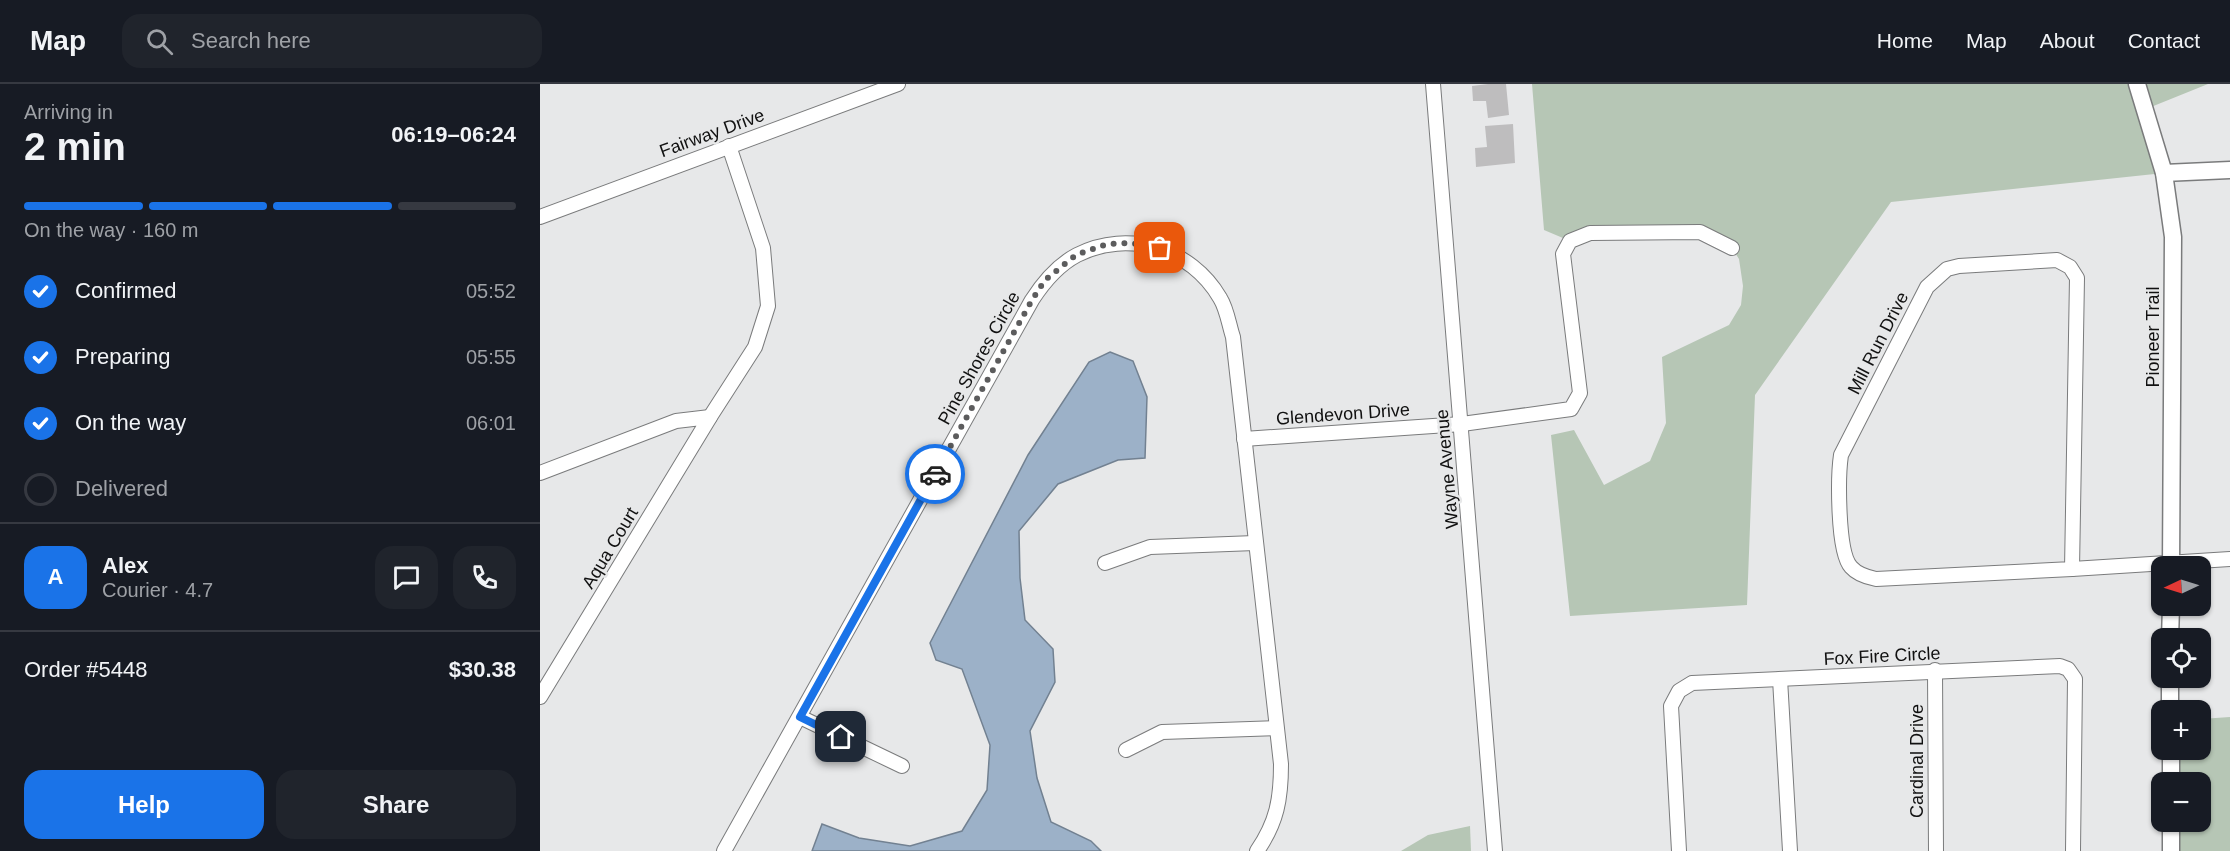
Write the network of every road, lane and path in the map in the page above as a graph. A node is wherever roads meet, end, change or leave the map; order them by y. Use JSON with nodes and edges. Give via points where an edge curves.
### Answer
{"nodes":[{"id":1,"x":898,"y":84,"type":"edge"},
{"id":2,"x":1433,"y":84,"type":"edge"},
{"id":3,"x":2137,"y":84,"type":"edge"},
{"id":4,"x":729,"y":146,"type":"junction"},
{"id":5,"x":2230,"y":170,"type":"edge"},
{"id":6,"x":2164,"y":173,"type":"junction"},
{"id":7,"x":540,"y":217,"type":"edge"},
{"id":8,"x":1732,"y":248,"type":"dead end"},
{"id":9,"x":710,"y":417,"type":"junction"},
{"id":10,"x":1462,"y":424,"type":"junction"},
{"id":11,"x":1244,"y":439,"type":"junction"},
{"id":12,"x":540,"y":472,"type":"edge"},
{"id":13,"x":1255,"y":543,"type":"junction"},
{"id":14,"x":2171,"y":556,"type":"edge"},
{"id":15,"x":2230,"y":559,"type":"edge"},
{"id":16,"x":2211,"y":561,"type":"edge"},
{"id":17,"x":1105,"y":563,"type":"dead end"},
{"id":18,"x":2151,"y":566,"type":"edge"},
{"id":19,"x":2072,"y":569,"type":"junction"},
{"id":20,"x":1935,"y":670,"type":"junction"},
{"id":21,"x":1780,"y":679,"type":"junction"},
{"id":22,"x":540,"y":697,"type":"edge"},
{"id":23,"x":800,"y":717,"type":"junction"},
{"id":24,"x":1276,"y":728,"type":"junction"},
{"id":25,"x":1126,"y":750,"type":"dead end"},
{"id":26,"x":902,"y":766,"type":"dead end"},
{"id":27,"x":2171,"y":832,"type":"edge"},
{"id":28,"x":724,"y":851,"type":"edge"},
{"id":29,"x":1257,"y":851,"type":"edge"},
{"id":30,"x":1496,"y":851,"type":"edge"},
{"id":31,"x":1679,"y":851,"type":"edge"},
{"id":32,"x":1790,"y":851,"type":"edge"},
{"id":33,"x":1936,"y":851,"type":"edge"},
{"id":34,"x":2073,"y":851,"type":"edge"},
{"id":35,"x":2171,"y":851,"type":"edge"}],
"edges":[{"from":1,"to":4,"type":"street","name":"Fairway Drive"},
{"from":2,"to":10,"type":"street","name":"Wayne Avenue"},
{"from":3,"to":6,"type":"street","name":"Pioneer Trail"},
{"from":4,"to":7,"type":"street","name":"Fairway Drive"},
{"from":4,"to":9,"type":"street","name":"Aqua Court","via":[[763,248],[768,306],[755,347]]},
{"from":5,"to":6,"type":"street"},
{"from":6,"to":14,"type":"street","name":"Pioneer Trail","via":[[2173,237]]},
{"from":8,"to":10,"type":"street","name":"Glendevon Drive","via":[[1700,232],[1590,233],[1570,241],[1563,254],[1580,393],[1571,409]]},
{"from":9,"to":12,"type":"street","via":[[676,421]]},
{"from":9,"to":22,"type":"street","name":"Aqua Court"},
{"from":10,"to":11,"type":"street","name":"Glendevon Drive"},
{"from":10,"to":30,"type":"street","name":"Wayne Avenue"},
{"from":11,"to":13,"type":"street","name":"Pine Shores Circle"},
{"from":11,"to":23,"type":"street","name":"Pine Shores Circle","via":[[1233,337],[1221,300],[1205,277],[1160,248],[1131,243],[1107,244],[1076,255],[1045,280],[1032,300]]},
{"from":13,"to":17,"type":"street","via":[[1149,547]]},
{"from":13,"to":24,"type":"street","name":"Pine Shores Circle"},
{"from":15,"to":16,"type":"street","name":"Mill Run Drive"},
{"from":18,"to":19,"type":"street","name":"Mill Run Drive"},
{"from":19,"to":19,"type":"street","name":"Mill Run Drive","via":[[1876,579],[1850,566],[1843,549],[1838,472],[1841,454],[1927,287],[1947,269],[2057,260],[2070,267],[2077,278]]},
{"from":20,"to":21,"type":"street","name":"Fox Fire Circle"},
{"from":20,"to":33,"type":"street","name":"Cardinal Drive"},
{"from":20,"to":34,"type":"street","name":"Fox Fire Circle","via":[[2060,666],[2068,669],[2075,679]]},
{"from":21,"to":31,"type":"street","name":"Fox Fire Circle","via":[[1692,683],[1679,691],[1671,706]]},
{"from":21,"to":32,"type":"street"},
{"from":23,"to":26,"type":"street"},
{"from":23,"to":28,"type":"street","name":"Pine Shores Circle"},
{"from":24,"to":25,"type":"street","via":[[1162,732]]},
{"from":24,"to":29,"type":"street","name":"Pine Shores Circle","via":[[1281,764],[1279,807]]},
{"from":27,"to":35,"type":"street"}]}
